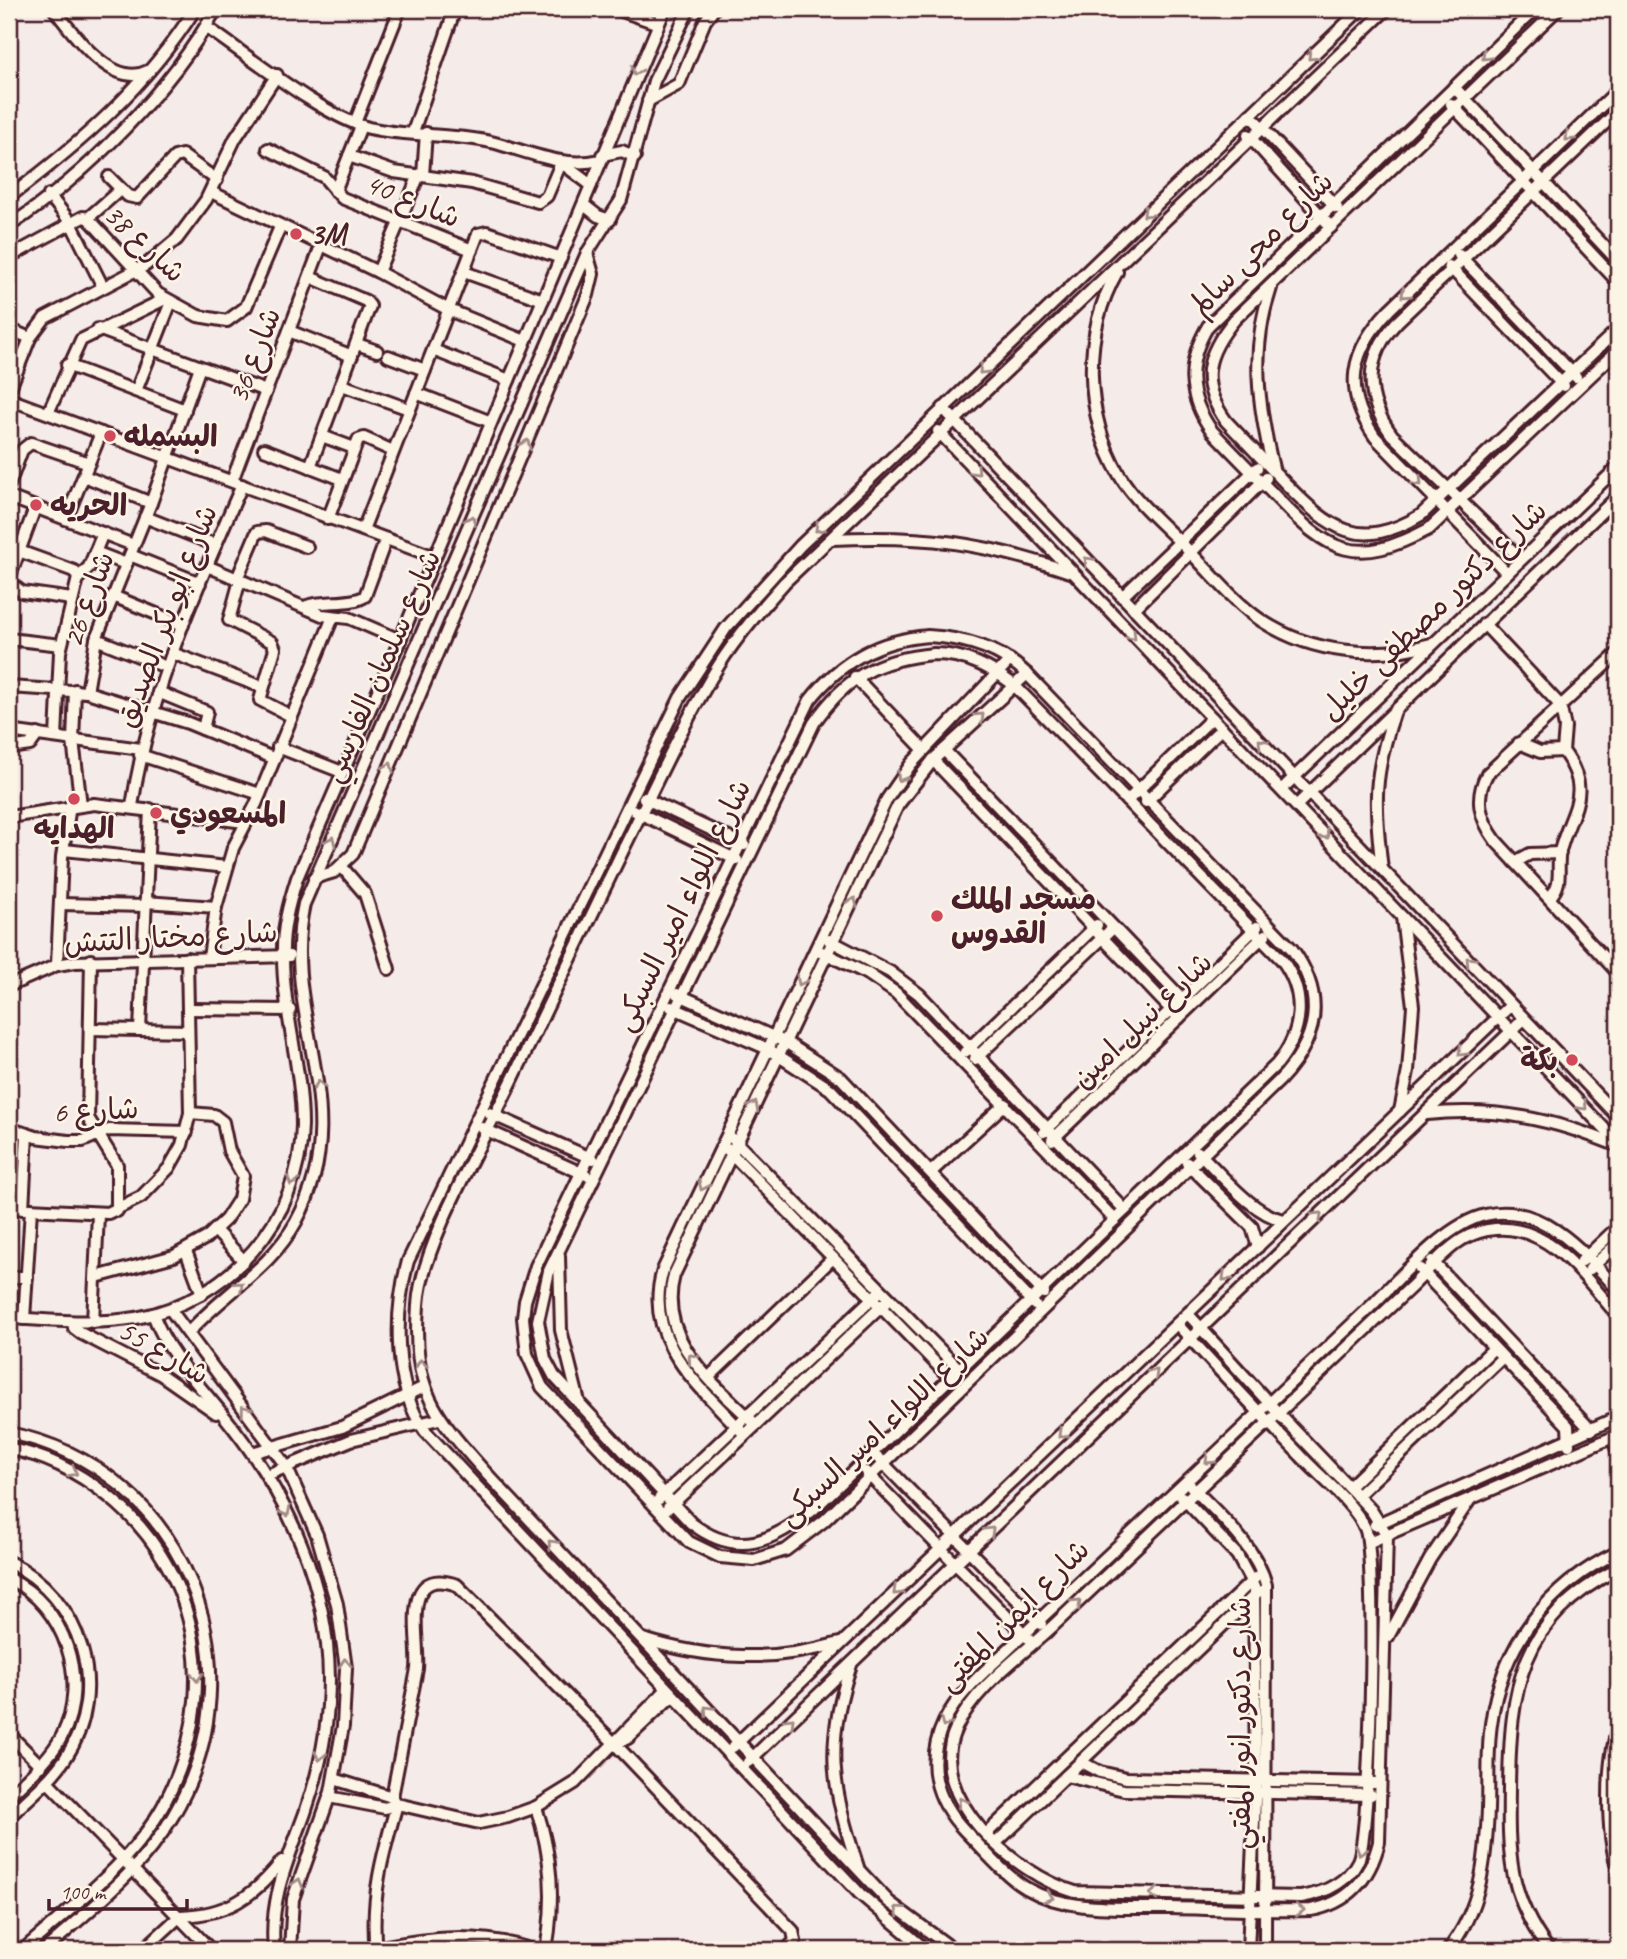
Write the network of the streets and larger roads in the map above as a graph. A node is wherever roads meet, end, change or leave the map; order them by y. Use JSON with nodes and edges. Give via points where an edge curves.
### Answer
{"nodes":[{"id":1,"x":54,"y":9,"type":"edge"},
{"id":2,"x":195,"y":9,"type":"edge"},
{"id":3,"x":216,"y":9,"type":"edge"},
{"id":4,"x":400,"y":9,"type":"edge"},
{"id":5,"x":455,"y":9,"type":"edge"},
{"id":6,"x":615,"y":9,"type":"edge"},
{"id":7,"x":665,"y":9,"type":"edge"},
{"id":8,"x":690,"y":9,"type":"edge"},
{"id":9,"x":714,"y":9,"type":"edge"},
{"id":10,"x":1361,"y":9,"type":"edge"},
{"id":11,"x":1387,"y":9,"type":"edge"},
{"id":12,"x":1535,"y":9,"type":"edge"},
{"id":13,"x":1558,"y":9,"type":"edge"},
{"id":14,"x":628,"y":11,"type":"edge"},
{"id":15,"x":656,"y":23,"type":"junction"},
{"id":16,"x":206,"y":27,"type":"junction"},
{"id":17,"x":155,"y":65,"type":"junction"},
{"id":18,"x":277,"y":75,"type":"junction"},
{"id":19,"x":1454,"y":87,"type":"junction"},
{"id":20,"x":1618,"y":90,"type":"edge"},
{"id":21,"x":1444,"y":97,"type":"junction"},
{"id":22,"x":1464,"y":99,"type":"junction"},
{"id":23,"x":648,"y":101,"type":"junction"},
{"id":24,"x":1455,"y":108,"type":"junction"},
{"id":25,"x":1250,"y":115,"type":"junction"},
{"id":26,"x":1617,"y":115,"type":"edge"},
{"id":27,"x":358,"y":124,"type":"junction"},
{"id":28,"x":1239,"y":125,"type":"junction"},
{"id":29,"x":1262,"y":128,"type":"junction"},
{"id":30,"x":413,"y":132,"type":"junction"},
{"id":31,"x":426,"y":133,"type":"junction"},
{"id":32,"x":1251,"y":139,"type":"junction"},
{"id":33,"x":77,"y":144,"type":"junction"},
{"id":34,"x":268,"y":149,"type":"dead end"},
{"id":35,"x":349,"y":156,"type":"junction"},
{"id":36,"x":601,"y":157,"type":"junction"},
{"id":37,"x":635,"y":157,"type":"junction"},
{"id":38,"x":91,"y":159,"type":"junction"},
{"id":39,"x":561,"y":163,"type":"junction"},
{"id":40,"x":1533,"y":171,"type":"junction"},
{"id":41,"x":421,"y":175,"type":"junction"},
{"id":42,"x":109,"y":177,"type":"dead end"},
{"id":43,"x":217,"y":180,"type":"junction"},
{"id":44,"x":1523,"y":181,"type":"junction"},
{"id":45,"x":1544,"y":182,"type":"junction"},
{"id":46,"x":591,"y":185,"type":"junction"},
{"id":47,"x":121,"y":188,"type":"junction"},
{"id":48,"x":335,"y":191,"type":"junction"},
{"id":49,"x":211,"y":192,"type":"junction"},
{"id":50,"x":1534,"y":192,"type":"junction"},
{"id":51,"x":49,"y":195,"type":"junction"},
{"id":52,"x":9,"y":197,"type":"edge"},
{"id":53,"x":1333,"y":204,"type":"junction"},
{"id":54,"x":584,"y":205,"type":"junction"},
{"id":55,"x":1343,"y":215,"type":"junction"},
{"id":56,"x":1321,"y":216,"type":"junction"},
{"id":57,"x":88,"y":218,"type":"junction"},
{"id":58,"x":610,"y":220,"type":"junction"},
{"id":59,"x":399,"y":222,"type":"junction"},
{"id":60,"x":71,"y":223,"type":"junction"},
{"id":61,"x":9,"y":226,"type":"edge"},
{"id":62,"x":280,"y":227,"type":"junction"},
{"id":63,"x":1331,"y":227,"type":"junction"},
{"id":64,"x":321,"y":246,"type":"junction"},
{"id":65,"x":1453,"y":249,"type":"junction"},
{"id":66,"x":472,"y":250,"type":"junction"},
{"id":67,"x":587,"y":253,"type":"junction"},
{"id":68,"x":9,"y":257,"type":"edge"},
{"id":69,"x":561,"y":258,"type":"junction"},
{"id":70,"x":1443,"y":259,"type":"junction"},
{"id":71,"x":1464,"y":259,"type":"junction"},
{"id":72,"x":1618,"y":261,"type":"edge"},
{"id":73,"x":1122,"y":263,"type":"junction"},
{"id":74,"x":1453,"y":270,"type":"junction"},
{"id":75,"x":135,"y":271,"type":"junction"},
{"id":76,"x":378,"y":272,"type":"junction"},
{"id":77,"x":464,"y":272,"type":"junction"},
{"id":78,"x":310,"y":277,"type":"junction"},
{"id":79,"x":1618,"y":282,"type":"edge"},
{"id":80,"x":1272,"y":284,"type":"junction"},
{"id":81,"x":103,"y":285,"type":"junction"},
{"id":82,"x":543,"y":300,"type":"junction"},
{"id":83,"x":168,"y":301,"type":"junction"},
{"id":84,"x":449,"y":310,"type":"junction"},
{"id":85,"x":1386,"y":312,"type":"junction"},
{"id":86,"x":1397,"y":322,"type":"junction"},
{"id":87,"x":9,"y":329,"type":"edge"},
{"id":88,"x":99,"y":329,"type":"junction"},
{"id":89,"x":1618,"y":329,"type":"edge"},
{"id":90,"x":289,"y":331,"type":"junction"},
{"id":91,"x":30,"y":338,"type":"junction"},
{"id":92,"x":525,"y":341,"type":"junction"},
{"id":93,"x":357,"y":344,"type":"junction"},
{"id":94,"x":152,"y":349,"type":"junction"},
{"id":95,"x":433,"y":350,"type":"junction"},
{"id":96,"x":1618,"y":350,"type":"edge"},
{"id":97,"x":352,"y":356,"type":"junction"},
{"id":98,"x":67,"y":365,"type":"junction"},
{"id":99,"x":200,"y":367,"type":"junction"},
{"id":100,"x":425,"y":370,"type":"junction"},
{"id":101,"x":1572,"y":373,"type":"junction"},
{"id":102,"x":1354,"y":376,"type":"junction"},
{"id":103,"x":1370,"y":378,"type":"junction"},
{"id":104,"x":509,"y":380,"type":"junction"},
{"id":105,"x":1561,"y":383,"type":"junction"},
{"id":106,"x":342,"y":384,"type":"junction"},
{"id":107,"x":1582,"y":384,"type":"junction"},
{"id":108,"x":9,"y":391,"type":"edge"},
{"id":109,"x":136,"y":391,"type":"junction"},
{"id":110,"x":266,"y":391,"type":"junction"},
{"id":111,"x":416,"y":393,"type":"junction"},
{"id":112,"x":1572,"y":395,"type":"junction"},
{"id":113,"x":9,"y":398,"type":"edge"},
{"id":114,"x":943,"y":408,"type":"junction"},
{"id":115,"x":409,"y":409,"type":"junction"},
{"id":116,"x":185,"y":410,"type":"junction"},
{"id":117,"x":48,"y":413,"type":"junction"},
{"id":118,"x":929,"y":421,"type":"junction"},
{"id":119,"x":955,"y":421,"type":"junction"},
{"id":120,"x":491,"y":422,"type":"junction"},
{"id":121,"x":101,"y":433,"type":"junction"},
{"id":122,"x":941,"y":434,"type":"junction"},
{"id":123,"x":322,"y":436,"type":"junction"},
{"id":124,"x":354,"y":448,"type":"junction"},
{"id":125,"x":264,"y":449,"type":"dead end"},
{"id":126,"x":393,"y":450,"type":"junction"},
{"id":127,"x":168,"y":458,"type":"junction"},
{"id":128,"x":1264,"y":461,"type":"junction"},
{"id":129,"x":89,"y":463,"type":"junction"},
{"id":130,"x":310,"y":467,"type":"junction"},
{"id":131,"x":1618,"y":467,"type":"edge"},
{"id":132,"x":1273,"y":471,"type":"junction"},
{"id":133,"x":1252,"y":472,"type":"junction"},
{"id":134,"x":84,"y":476,"type":"junction"},
{"id":135,"x":342,"y":479,"type":"junction"},
{"id":136,"x":1262,"y":482,"type":"junction"},
{"id":137,"x":237,"y":483,"type":"junction"},
{"id":138,"x":9,"y":485,"type":"edge"},
{"id":139,"x":1449,"y":489,"type":"junction"},
{"id":140,"x":1618,"y":496,"type":"edge"},
{"id":141,"x":9,"y":497,"type":"edge"},
{"id":142,"x":1460,"y":500,"type":"junction"},
{"id":143,"x":1436,"y":501,"type":"junction"},
{"id":144,"x":151,"y":503,"type":"junction"},
{"id":145,"x":35,"y":508,"type":"junction"},
{"id":146,"x":1448,"y":513,"type":"junction"},
{"id":147,"x":145,"y":517,"type":"junction"},
{"id":148,"x":66,"y":519,"type":"junction"},
{"id":149,"x":328,"y":519,"type":"junction"},
{"id":150,"x":363,"y":530,"type":"junction"},
{"id":151,"x":103,"y":533,"type":"junction"},
{"id":152,"x":386,"y":539,"type":"junction"},
{"id":153,"x":832,"y":539,"type":"junction"},
{"id":154,"x":1180,"y":541,"type":"junction"},
{"id":155,"x":216,"y":545,"type":"junction"},
{"id":156,"x":307,"y":547,"type":"dead end"},
{"id":157,"x":19,"y":551,"type":"junction"},
{"id":158,"x":95,"y":552,"type":"junction"},
{"id":159,"x":1191,"y":553,"type":"junction"},
{"id":160,"x":130,"y":555,"type":"junction"},
{"id":161,"x":435,"y":557,"type":"junction"},
{"id":162,"x":1521,"y":559,"type":"junction"},
{"id":163,"x":207,"y":566,"type":"junction"},
{"id":164,"x":1072,"y":573,"type":"junction"},
{"id":165,"x":1507,"y":573,"type":"junction"},
{"id":166,"x":78,"y":578,"type":"junction"},
{"id":167,"x":239,"y":579,"type":"junction"},
{"id":168,"x":9,"y":580,"type":"edge"},
{"id":169,"x":200,"y":583,"type":"junction"},
{"id":170,"x":113,"y":596,"type":"junction"},
{"id":171,"x":1122,"y":597,"type":"junction"},
{"id":172,"x":72,"y":599,"type":"junction"},
{"id":173,"x":307,"y":606,"type":"junction"},
{"id":174,"x":1134,"y":609,"type":"junction"},
{"id":175,"x":333,"y":618,"type":"junction"},
{"id":176,"x":1484,"y":624,"type":"junction"},
{"id":177,"x":183,"y":625,"type":"junction"},
{"id":178,"x":9,"y":639,"type":"edge"},
{"id":179,"x":96,"y":639,"type":"junction"},
{"id":180,"x":400,"y":640,"type":"junction"},
{"id":181,"x":1431,"y":644,"type":"junction"},
{"id":182,"x":61,"y":645,"type":"junction"},
{"id":183,"x":172,"y":653,"type":"junction"},
{"id":184,"x":1618,"y":653,"type":"edge"},
{"id":185,"x":1010,"y":660,"type":"junction"},
{"id":186,"x":166,"y":667,"type":"junction"},
{"id":187,"x":998,"y":674,"type":"junction"},
{"id":188,"x":1027,"y":674,"type":"junction"},
{"id":189,"x":855,"y":677,"type":"junction"},
{"id":190,"x":1014,"y":685,"type":"junction"},
{"id":191,"x":9,"y":687,"type":"edge"},
{"id":192,"x":262,"y":687,"type":"junction"},
{"id":193,"x":58,"y":689,"type":"junction"},
{"id":194,"x":75,"y":690,"type":"junction"},
{"id":195,"x":87,"y":692,"type":"junction"},
{"id":196,"x":158,"y":692,"type":"junction"},
{"id":197,"x":1560,"y":705,"type":"junction"},
{"id":198,"x":1396,"y":709,"type":"junction"},
{"id":199,"x":152,"y":711,"type":"junction"},
{"id":200,"x":291,"y":716,"type":"junction"},
{"id":201,"x":1212,"y":718,"type":"junction"},
{"id":202,"x":1222,"y":727,"type":"junction"},
{"id":203,"x":203,"y":729,"type":"junction"},
{"id":204,"x":9,"y":731,"type":"edge"},
{"id":205,"x":38,"y":734,"type":"junction"},
{"id":206,"x":56,"y":737,"type":"junction"},
{"id":207,"x":73,"y":741,"type":"junction"},
{"id":208,"x":1519,"y":743,"type":"junction"},
{"id":209,"x":9,"y":748,"type":"edge"},
{"id":210,"x":924,"y":750,"type":"junction"},
{"id":211,"x":943,"y":750,"type":"junction"},
{"id":212,"x":1563,"y":751,"type":"junction"},
{"id":213,"x":140,"y":752,"type":"junction"},
{"id":214,"x":276,"y":752,"type":"junction"},
{"id":215,"x":933,"y":760,"type":"junction"},
{"id":216,"x":342,"y":772,"type":"junction"},
{"id":217,"x":1295,"y":777,"type":"junction"},
{"id":218,"x":1139,"y":789,"type":"junction"},
{"id":219,"x":1282,"y":789,"type":"junction"},
{"id":220,"x":632,"y":792,"type":"junction"},
{"id":221,"x":260,"y":793,"type":"junction"},
{"id":222,"x":1310,"y":793,"type":"junction"},
{"id":223,"x":1149,"y":799,"type":"junction"},
{"id":224,"x":648,"y":800,"type":"junction"},
{"id":225,"x":1127,"y":801,"type":"junction"},
{"id":226,"x":75,"y":805,"type":"junction"},
{"id":227,"x":1297,"y":805,"type":"junction"},
{"id":228,"x":132,"y":806,"type":"junction"},
{"id":229,"x":626,"y":807,"type":"junction"},
{"id":230,"x":150,"y":809,"type":"junction"},
{"id":231,"x":1137,"y":812,"type":"junction"},
{"id":232,"x":641,"y":814,"type":"junction"},
{"id":233,"x":9,"y":817,"type":"edge"},
{"id":234,"x":245,"y":822,"type":"junction"},
{"id":235,"x":739,"y":843,"type":"junction"},
{"id":236,"x":753,"y":849,"type":"junction"},
{"id":237,"x":64,"y":850,"type":"junction"},
{"id":238,"x":1560,"y":853,"type":"junction"},
{"id":239,"x":147,"y":858,"type":"junction"},
{"id":240,"x":732,"y":858,"type":"junction"},
{"id":241,"x":1516,"y":862,"type":"junction"},
{"id":242,"x":746,"y":864,"type":"junction"},
{"id":243,"x":227,"y":867,"type":"junction"},
{"id":244,"x":342,"y":867,"type":"junction"},
{"id":245,"x":1382,"y":869,"type":"junction"},
{"id":246,"x":314,"y":878,"type":"junction"},
{"id":247,"x":1550,"y":897,"type":"junction"},
{"id":248,"x":60,"y":904,"type":"junction"},
{"id":249,"x":145,"y":904,"type":"junction"},
{"id":250,"x":216,"y":907,"type":"junction"},
{"id":251,"x":1402,"y":917,"type":"junction"},
{"id":252,"x":1105,"y":919,"type":"junction"},
{"id":253,"x":1268,"y":924,"type":"junction"},
{"id":254,"x":1113,"y":928,"type":"junction"},
{"id":255,"x":1094,"y":929,"type":"junction"},
{"id":256,"x":1257,"y":934,"type":"junction"},
{"id":257,"x":822,"y":937,"type":"junction"},
{"id":258,"x":1102,"y":938,"type":"junction"},
{"id":259,"x":834,"y":943,"type":"junction"},
{"id":260,"x":816,"y":950,"type":"junction"},
{"id":261,"x":298,"y":955,"type":"junction"},
{"id":262,"x":828,"y":955,"type":"junction"},
{"id":263,"x":283,"y":956,"type":"junction"},
{"id":264,"x":187,"y":958,"type":"junction"},
{"id":265,"x":209,"y":958,"type":"junction"},
{"id":266,"x":143,"y":959,"type":"junction"},
{"id":267,"x":91,"y":960,"type":"junction"},
{"id":268,"x":57,"y":965,"type":"junction"},
{"id":269,"x":389,"y":969,"type":"dead end"},
{"id":270,"x":1618,"y":973,"type":"edge"},
{"id":271,"x":9,"y":986,"type":"edge"},
{"id":272,"x":668,"y":990,"type":"junction"},
{"id":273,"x":682,"y":996,"type":"junction"},
{"id":274,"x":662,"y":1003,"type":"junction"},
{"id":275,"x":1186,"y":1003,"type":"junction"},
{"id":276,"x":1511,"y":1005,"type":"junction"},
{"id":277,"x":188,"y":1009,"type":"junction"},
{"id":278,"x":676,"y":1009,"type":"junction"},
{"id":279,"x":290,"y":1010,"type":"junction"},
{"id":280,"x":1175,"y":1014,"type":"junction"},
{"id":281,"x":1499,"y":1018,"type":"junction"},
{"id":282,"x":1524,"y":1019,"type":"junction"},
{"id":283,"x":90,"y":1029,"type":"junction"},
{"id":284,"x":140,"y":1030,"type":"junction"},
{"id":285,"x":188,"y":1031,"type":"junction"},
{"id":286,"x":1511,"y":1031,"type":"junction"},
{"id":287,"x":774,"y":1037,"type":"junction"},
{"id":288,"x":787,"y":1044,"type":"junction"},
{"id":289,"x":768,"y":1049,"type":"junction"},
{"id":290,"x":974,"y":1051,"type":"junction"},
{"id":291,"x":780,"y":1056,"type":"junction"},
{"id":292,"x":960,"y":1057,"type":"junction"},
{"id":293,"x":968,"y":1065,"type":"junction"},
{"id":294,"x":1005,"y":1104,"type":"junction"},
{"id":295,"x":1606,"y":1104,"type":"junction"},
{"id":296,"x":1618,"y":1108,"type":"edge"},
{"id":297,"x":481,"y":1110,"type":"junction"},
{"id":298,"x":1400,"y":1111,"type":"junction"},
{"id":299,"x":190,"y":1113,"type":"junction"},
{"id":300,"x":1427,"y":1114,"type":"junction"},
{"id":301,"x":495,"y":1116,"type":"junction"},
{"id":302,"x":1618,"y":1117,"type":"edge"},
{"id":303,"x":474,"y":1124,"type":"junction"},
{"id":304,"x":9,"y":1128,"type":"edge"},
{"id":305,"x":488,"y":1130,"type":"junction"},
{"id":306,"x":187,"y":1132,"type":"junction"},
{"id":307,"x":1052,"y":1132,"type":"junction"},
{"id":308,"x":26,"y":1134,"type":"junction"},
{"id":309,"x":97,"y":1135,"type":"junction"},
{"id":310,"x":732,"y":1137,"type":"junction"},
{"id":311,"x":1041,"y":1142,"type":"junction"},
{"id":312,"x":1192,"y":1145,"type":"junction"},
{"id":313,"x":1618,"y":1145,"type":"edge"},
{"id":314,"x":727,"y":1149,"type":"junction"},
{"id":315,"x":1202,"y":1155,"type":"junction"},
{"id":316,"x":588,"y":1157,"type":"junction"},
{"id":317,"x":1180,"y":1157,"type":"junction"},
{"id":318,"x":602,"y":1163,"type":"junction"},
{"id":319,"x":1190,"y":1166,"type":"junction"},
{"id":320,"x":580,"y":1172,"type":"junction"},
{"id":321,"x":931,"y":1172,"type":"junction"},
{"id":322,"x":594,"y":1179,"type":"junction"},
{"id":323,"x":9,"y":1208,"type":"edge"},
{"id":324,"x":27,"y":1209,"type":"junction"},
{"id":325,"x":117,"y":1210,"type":"junction"},
{"id":326,"x":1125,"y":1210,"type":"junction"},
{"id":327,"x":98,"y":1214,"type":"junction"},
{"id":328,"x":1115,"y":1220,"type":"junction"},
{"id":329,"x":1285,"y":1220,"type":"junction"},
{"id":330,"x":1618,"y":1227,"type":"edge"},
{"id":331,"x":215,"y":1230,"type":"junction"},
{"id":332,"x":1618,"y":1243,"type":"edge"},
{"id":333,"x":1258,"y":1247,"type":"junction"},
{"id":334,"x":186,"y":1251,"type":"junction"},
{"id":335,"x":559,"y":1253,"type":"junction"},
{"id":336,"x":1426,"y":1255,"type":"junction"},
{"id":337,"x":1586,"y":1257,"type":"junction"},
{"id":338,"x":833,"y":1258,"type":"junction"},
{"id":339,"x":244,"y":1261,"type":"junction"},
{"id":340,"x":1416,"y":1264,"type":"junction"},
{"id":341,"x":1435,"y":1265,"type":"junction"},
{"id":342,"x":1595,"y":1265,"type":"junction"},
{"id":343,"x":1574,"y":1267,"type":"junction"},
{"id":344,"x":1425,"y":1274,"type":"junction"},
{"id":345,"x":1583,"y":1276,"type":"junction"},
{"id":346,"x":9,"y":1277,"type":"edge"},
{"id":347,"x":27,"y":1277,"type":"junction"},
{"id":348,"x":96,"y":1277,"type":"junction"},
{"id":349,"x":881,"y":1290,"type":"junction"},
{"id":350,"x":1042,"y":1290,"type":"junction"},
{"id":351,"x":1618,"y":1290,"type":"edge"},
{"id":352,"x":202,"y":1294,"type":"junction"},
{"id":353,"x":872,"y":1298,"type":"junction"},
{"id":354,"x":890,"y":1299,"type":"junction"},
{"id":355,"x":1031,"y":1301,"type":"junction"},
{"id":356,"x":1052,"y":1301,"type":"junction"},
{"id":357,"x":881,"y":1307,"type":"junction"},
{"id":358,"x":170,"y":1309,"type":"junction"},
{"id":359,"x":1041,"y":1311,"type":"junction"},
{"id":360,"x":153,"y":1314,"type":"junction"},
{"id":361,"x":1188,"y":1314,"type":"junction"},
{"id":362,"x":1618,"y":1316,"type":"edge"},
{"id":363,"x":9,"y":1318,"type":"edge"},
{"id":364,"x":24,"y":1319,"type":"junction"},
{"id":365,"x":73,"y":1322,"type":"junction"},
{"id":366,"x":93,"y":1322,"type":"junction"},
{"id":367,"x":1177,"y":1324,"type":"junction"},
{"id":368,"x":1201,"y":1328,"type":"junction"},
{"id":369,"x":189,"y":1332,"type":"junction"},
{"id":370,"x":1190,"y":1339,"type":"junction"},
{"id":371,"x":1493,"y":1349,"type":"junction"},
{"id":372,"x":1502,"y":1358,"type":"junction"},
{"id":373,"x":959,"y":1369,"type":"junction"},
{"id":374,"x":709,"y":1377,"type":"junction"},
{"id":375,"x":950,"y":1378,"type":"junction"},
{"id":376,"x":424,"y":1387,"type":"junction"},
{"id":377,"x":407,"y":1396,"type":"junction"},
{"id":378,"x":1269,"y":1403,"type":"junction"},
{"id":379,"x":579,"y":1404,"type":"junction"},
{"id":380,"x":1259,"y":1413,"type":"junction"},
{"id":381,"x":1278,"y":1413,"type":"junction"},
{"id":382,"x":747,"y":1416,"type":"junction"},
{"id":383,"x":1618,"y":1417,"type":"edge"},
{"id":384,"x":439,"y":1419,"type":"junction"},
{"id":385,"x":419,"y":1422,"type":"junction"},
{"id":386,"x":1268,"y":1423,"type":"junction"},
{"id":387,"x":232,"y":1425,"type":"junction"},
{"id":388,"x":756,"y":1425,"type":"junction"},
{"id":389,"x":737,"y":1426,"type":"junction"},
{"id":390,"x":1591,"y":1430,"type":"junction"},
{"id":391,"x":9,"y":1433,"type":"edge"},
{"id":392,"x":745,"y":1435,"type":"junction"},
{"id":393,"x":1615,"y":1436,"type":"edge"},
{"id":394,"x":1567,"y":1441,"type":"junction"},
{"id":395,"x":274,"y":1448,"type":"junction"},
{"id":396,"x":9,"y":1449,"type":"edge"},
{"id":397,"x":873,"y":1452,"type":"junction"},
{"id":398,"x":252,"y":1453,"type":"junction"},
{"id":399,"x":1618,"y":1453,"type":"edge"},
{"id":400,"x":1573,"y":1456,"type":"junction"},
{"id":401,"x":883,"y":1463,"type":"junction"},
{"id":402,"x":860,"y":1465,"type":"junction"},
{"id":403,"x":286,"y":1466,"type":"junction"},
{"id":404,"x":267,"y":1475,"type":"junction"},
{"id":405,"x":870,"y":1476,"type":"junction"},
{"id":406,"x":1187,"y":1481,"type":"junction"},
{"id":407,"x":1349,"y":1487,"type":"junction"},
{"id":408,"x":1176,"y":1491,"type":"junction"},
{"id":409,"x":1196,"y":1491,"type":"junction"},
{"id":410,"x":663,"y":1494,"type":"junction"},
{"id":411,"x":1357,"y":1496,"type":"junction"},
{"id":412,"x":1186,"y":1500,"type":"junction"},
{"id":413,"x":1469,"y":1500,"type":"junction"},
{"id":414,"x":672,"y":1504,"type":"junction"},
{"id":415,"x":652,"y":1505,"type":"junction"},
{"id":416,"x":814,"y":1509,"type":"junction"},
{"id":417,"x":660,"y":1515,"type":"junction"},
{"id":418,"x":824,"y":1521,"type":"junction"},
{"id":419,"x":1381,"y":1522,"type":"junction"},
{"id":420,"x":1366,"y":1529,"type":"junction"},
{"id":421,"x":1387,"y":1535,"type":"junction"},
{"id":422,"x":954,"y":1537,"type":"junction"},
{"id":423,"x":1370,"y":1542,"type":"junction"},
{"id":424,"x":941,"y":1549,"type":"junction"},
{"id":425,"x":968,"y":1551,"type":"junction"},
{"id":426,"x":1618,"y":1552,"type":"edge"},
{"id":427,"x":9,"y":1562,"type":"edge"},
{"id":428,"x":956,"y":1563,"type":"junction"},
{"id":429,"x":1618,"y":1570,"type":"edge"},
{"id":430,"x":1262,"y":1571,"type":"junction"},
{"id":431,"x":9,"y":1579,"type":"edge"},
{"id":432,"x":1253,"y":1580,"type":"junction"},
{"id":433,"x":1266,"y":1585,"type":"junction"},
{"id":434,"x":1255,"y":1595,"type":"junction"},
{"id":435,"x":1213,"y":1618,"type":"junction"},
{"id":436,"x":1038,"y":1621,"type":"junction"},
{"id":437,"x":1222,"y":1626,"type":"junction"},
{"id":438,"x":1048,"y":1631,"type":"junction"},
{"id":439,"x":1024,"y":1634,"type":"junction"},
{"id":440,"x":79,"y":1636,"type":"junction"},
{"id":441,"x":641,"y":1638,"type":"junction"},
{"id":442,"x":1386,"y":1640,"type":"junction"},
{"id":443,"x":843,"y":1642,"type":"junction"},
{"id":444,"x":65,"y":1643,"type":"junction"},
{"id":445,"x":1034,"y":1644,"type":"junction"},
{"id":446,"x":208,"y":1648,"type":"junction"},
{"id":447,"x":195,"y":1650,"type":"junction"},
{"id":448,"x":852,"y":1662,"type":"junction"},
{"id":449,"x":669,"y":1693,"type":"junction"},
{"id":450,"x":1618,"y":1728,"type":"edge"},
{"id":451,"x":9,"y":1734,"type":"edge"},
{"id":452,"x":738,"y":1742,"type":"junction"},
{"id":453,"x":615,"y":1744,"type":"junction"},
{"id":454,"x":725,"y":1753,"type":"junction"},
{"id":455,"x":753,"y":1758,"type":"junction"},
{"id":456,"x":1081,"y":1762,"type":"junction"},
{"id":457,"x":41,"y":1766,"type":"junction"},
{"id":458,"x":740,"y":1768,"type":"junction"},
{"id":459,"x":1066,"y":1776,"type":"junction"},
{"id":460,"x":334,"y":1779,"type":"junction"},
{"id":461,"x":47,"y":1781,"type":"junction"},
{"id":462,"x":1260,"y":1784,"type":"junction"},
{"id":463,"x":1367,"y":1789,"type":"junction"},
{"id":464,"x":1381,"y":1789,"type":"junction"},
{"id":465,"x":9,"y":1796,"type":"edge"},
{"id":466,"x":329,"y":1797,"type":"junction"},
{"id":467,"x":395,"y":1801,"type":"junction"},
{"id":468,"x":536,"y":1807,"type":"junction"},
{"id":469,"x":9,"y":1817,"type":"edge"},
{"id":470,"x":987,"y":1833,"type":"junction"},
{"id":471,"x":997,"y":1842,"type":"junction"},
{"id":472,"x":287,"y":1855,"type":"junction"},
{"id":473,"x":123,"y":1858,"type":"junction"},
{"id":474,"x":133,"y":1869,"type":"junction"},
{"id":475,"x":859,"y":1870,"type":"junction"},
{"id":476,"x":1618,"y":1870,"type":"edge"},
{"id":477,"x":1250,"y":1895,"type":"junction"},
{"id":478,"x":1264,"y":1895,"type":"junction"},
{"id":479,"x":1249,"y":1910,"type":"junction"},
{"id":480,"x":1264,"y":1910,"type":"junction"},
{"id":481,"x":180,"y":1916,"type":"junction"},
{"id":482,"x":376,"y":1949,"type":"edge"},
{"id":483,"x":23,"y":1950,"type":"edge"},
{"id":484,"x":45,"y":1950,"type":"edge"},
{"id":485,"x":143,"y":1950,"type":"edge"},
{"id":486,"x":211,"y":1950,"type":"edge"},
{"id":487,"x":274,"y":1950,"type":"edge"},
{"id":488,"x":290,"y":1950,"type":"edge"},
{"id":489,"x":534,"y":1950,"type":"edge"},
{"id":490,"x":546,"y":1950,"type":"edge"},
{"id":491,"x":786,"y":1950,"type":"edge"},
{"id":492,"x":926,"y":1950,"type":"edge"},
{"id":493,"x":954,"y":1950,"type":"edge"},
{"id":494,"x":1248,"y":1950,"type":"edge"},
{"id":495,"x":1265,"y":1950,"type":"edge"},
{"id":496,"x":1448,"y":1950,"type":"edge"},
{"id":497,"x":1549,"y":1950,"type":"edge"}],
"edges":[{"from":1,"to":17,"type":"street","via":[[113,71],[146,73]]},
{"from":2,"to":17,"type":"street"},
{"from":3,"to":16,"type":"street"},
{"from":4,"to":27,"type":"street"},
{"from":5,"to":30,"type":"street"},
{"from":6,"to":14,"type":"street"},
{"from":7,"to":15,"type":"street","name":"شارع سلمان الفارسي"},
{"from":8,"to":23,"type":"street","name":"شارع سلمان الفارسي"},
{"from":9,"to":23,"type":"street","via":[[705,20],[679,84]]},
{"from":10,"to":25,"type":"street","one_way":true},
{"from":11,"to":29,"type":"street"},
{"from":12,"to":19,"type":"street","name":"شارع محى سالم","one_way":true},
{"from":13,"to":22,"type":"street","name":"شارع محى سالم"},
{"from":14,"to":15,"type":"street"},
{"from":15,"to":36,"type":"street","name":"شارع سلمان الفارسي","one_way":true},
{"from":16,"to":18,"type":"street"},
{"from":16,"to":38,"type":"street","via":[[161,87]]},
{"from":17,"to":33,"type":"street"},
{"from":18,"to":27,"type":"street"},
{"from":18,"to":43,"type":"street","via":[[235,139]]},
{"from":19,"to":21,"type":"street","name":"شارع محى سالم"},
{"from":19,"to":22,"type":"street"},
{"from":20,"to":40,"type":"street","one_way":true},
{"from":21,"to":24,"type":"street"},
{"from":21,"to":53,"type":"street","name":"شارع محى سالم"},
{"from":22,"to":24,"type":"street","name":"شارع محى سالم"},
{"from":22,"to":40,"type":"street"},
{"from":23,"to":37,"type":"street","name":"شارع سلمان الفارسي"},
{"from":24,"to":44,"type":"street"},
{"from":24,"to":55,"type":"street","name":"شارع محى سالم"},
{"from":25,"to":28,"type":"street"},
{"from":25,"to":29,"type":"street"},
{"from":26,"to":45,"type":"street"},
{"from":27,"to":30,"type":"street"},
{"from":27,"to":35,"type":"street"},
{"from":28,"to":32,"type":"street"},
{"from":28,"to":114,"type":"street","one_way":true},
{"from":29,"to":32,"type":"street"},
{"from":29,"to":53,"type":"street"},
{"from":30,"to":31,"type":"street"},
{"from":31,"to":39,"type":"street","via":[[480,140]]},
{"from":31,"to":41,"type":"street"},
{"from":32,"to":56,"type":"street"},
{"from":32,"to":73,"type":"street"},
{"from":33,"to":38,"type":"street"},
{"from":33,"to":52,"type":"street"},
{"from":34,"to":48,"type":"street","name":"شارع 40","via":[[324,177]]},
{"from":35,"to":41,"type":"street","via":[[386,170]]},
{"from":35,"to":48,"type":"street"},
{"from":36,"to":37,"type":"street","via":[[615,151]]},
{"from":36,"to":39,"type":"street"},
{"from":36,"to":46,"type":"street","name":"شارع سلمان الفارسي"},
{"from":37,"to":58,"type":"street","name":"شارع سلمان الفارسي"},
{"from":38,"to":51,"type":"street"},
{"from":39,"to":41,"type":"street","via":[[547,196],[538,202],[472,183]]},
{"from":39,"to":46,"type":"street"},
{"from":40,"to":44,"type":"street"},
{"from":40,"to":45,"type":"street"},
{"from":41,"to":59,"type":"street"},
{"from":42,"to":47,"type":"street"},
{"from":43,"to":47,"type":"street","via":[[182,155],[136,198]]},
{"from":43,"to":49,"type":"street"},
{"from":44,"to":50,"type":"street"},
{"from":44,"to":65,"type":"street"},
{"from":45,"to":50,"type":"street"},
{"from":45,"to":72,"type":"street"},
{"from":46,"to":54,"type":"street","name":"شارع سلمان الفارسي"},
{"from":47,"to":57,"type":"street"},
{"from":48,"to":59,"type":"street","name":"شارع 40"},
{"from":49,"to":62,"type":"street"},
{"from":49,"to":75,"type":"street","via":[[168,248]]},
{"from":50,"to":71,"type":"street"},
{"from":50,"to":79,"type":"street"},
{"from":51,"to":60,"type":"street"},
{"from":51,"to":61,"type":"street"},
{"from":53,"to":55,"type":"street"},
{"from":53,"to":56,"type":"street","name":"شارع محى سالم"},
{"from":54,"to":58,"type":"street"},
{"from":54,"to":69,"type":"street","name":"شارع سلمان الفارسي"},
{"from":55,"to":63,"type":"street","name":"شارع محى سالم"},
{"from":56,"to":63,"type":"street"},
{"from":56,"to":133,"type":"street","name":"شارع محى سالم","via":[[1208,326],[1193,360],[1193,396],[1201,415]]},
{"from":57,"to":60,"type":"street","name":"شارع 38"},
{"from":57,"to":75,"type":"street","name":"شارع 38"},
{"from":58,"to":67,"type":"street","name":"شارع سلمان الفارسي"},
{"from":59,"to":66,"type":"street","name":"شارع 40"},
{"from":59,"to":76,"type":"street"},
{"from":60,"to":68,"type":"street","name":"شارع 38"},
{"from":60,"to":81,"type":"street"},
{"from":62,"to":64,"type":"street"},
{"from":62,"to":83,"type":"street","name":"شارع 38","via":[[246,307],[234,318],[211,321]]},
{"from":63,"to":80,"type":"street","name":"شارع محى سالم"},
{"from":64,"to":76,"type":"street"},
{"from":64,"to":78,"type":"street","name":"شارع 36"},
{"from":65,"to":70,"type":"street"},
{"from":65,"to":71,"type":"street"},
{"from":66,"to":69,"type":"street","via":[[484,231]]},
{"from":66,"to":77,"type":"street"},
{"from":244,"to":67,"type":"street","one_way":true,"via":[[353,854],[588,295],[593,274]]},
{"from":246,"to":67,"type":"street","name":"شارع سلمان الفارسي","one_way":true},
{"from":69,"to":82,"type":"street","name":"شارع سلمان الفارسي"},
{"from":70,"to":74,"type":"street"},
{"from":70,"to":85,"type":"street","one_way":true},
{"from":71,"to":74,"type":"street"},
{"from":71,"to":101,"type":"street"},
{"from":73,"to":119,"type":"street"},
{"from":73,"to":154,"type":"street","via":[[1098,320],[1092,360],[1094,402],[1122,479]]},
{"from":74,"to":86,"type":"street"},
{"from":74,"to":105,"type":"street"},
{"from":75,"to":81,"type":"street"},
{"from":75,"to":83,"type":"street","name":"شارع 38"},
{"from":76,"to":84,"type":"street"},
{"from":77,"to":82,"type":"street"},
{"from":77,"to":84,"type":"street"},
{"from":78,"to":90,"type":"street","name":"شارع 36"},
{"from":78,"to":93,"type":"street","via":[[369,303]]},
{"from":80,"to":128,"type":"street","name":"شارع محى سالم","via":[[1221,336],[1213,350],[1208,381],[1216,408]]},
{"from":80,"to":132,"type":"street","via":[[1260,327],[1256,370]]},
{"from":81,"to":91,"type":"street","via":[[45,318]]},
{"from":82,"to":92,"type":"street","name":"شارع سلمان الفارسي"},
{"from":83,"to":88,"type":"street"},
{"from":83,"to":94,"type":"street"},
{"from":84,"to":92,"type":"street"},
{"from":84,"to":95,"type":"street"},
{"from":85,"to":86,"type":"street"},
{"from":85,"to":102,"type":"street","via":[[1364,341]]},
{"from":86,"to":103,"type":"street","via":[[1377,347]]},
{"from":87,"to":91,"type":"street"},
{"from":88,"to":94,"type":"street"},
{"from":88,"to":98,"type":"street","via":[[81,340]]},
{"from":89,"to":101,"type":"street","name":"شارع محى سالم"},
{"from":90,"to":97,"type":"street"},
{"from":90,"to":110,"type":"street","name":"شارع 36"},
{"from":91,"to":108,"type":"street"},
{"from":92,"to":104,"type":"street","name":"شارع سلمان الفارسي"},
{"from":93,"to":97,"type":"street"},
{"from":93,"to":100,"type":"street"},
{"from":94,"to":99,"type":"street"},
{"from":94,"to":109,"type":"street"},
{"from":95,"to":100,"type":"street"},
{"from":95,"to":104,"type":"street"},
{"from":96,"to":107,"type":"street","name":"شارع محى سالم"},
{"from":97,"to":106,"type":"street"},
{"from":98,"to":109,"type":"street"},
{"from":98,"to":117,"type":"street"},
{"from":99,"to":110,"type":"street"},
{"from":99,"to":116,"type":"street","name":"شارع 26"},
{"from":100,"to":111,"type":"street"},
{"from":101,"to":105,"type":"street","name":"شارع محى سالم"},
{"from":101,"to":107,"type":"street"},
{"from":102,"to":103,"type":"street"},
{"from":102,"to":143,"type":"street","one_way":true,"via":[[1362,419]]},
{"from":103,"to":139,"type":"street","via":[[1372,399],[1392,435]]},
{"from":104,"to":120,"type":"street","name":"شارع سلمان الفارسي"},
{"from":105,"to":112,"type":"street"},
{"from":105,"to":139,"type":"street","name":"شارع محى سالم"},
{"from":106,"to":115,"type":"street"},
{"from":106,"to":123,"type":"street"},
{"from":107,"to":112,"type":"street","name":"شارع محى سالم"},
{"from":109,"to":116,"type":"street"},
{"from":110,"to":137,"type":"street","name":"شارع 36"},
{"from":111,"to":115,"type":"street"},
{"from":111,"to":120,"type":"street"},
{"from":112,"to":142,"type":"street","name":"شارع محى سالم"},
{"from":113,"to":117,"type":"street"},
{"from":114,"to":118,"type":"street"},
{"from":114,"to":119,"type":"street"},
{"from":115,"to":126,"type":"street"},
{"from":116,"to":127,"type":"street","name":"شارع 26"},
{"from":117,"to":121,"type":"street"},
{"from":118,"to":122,"type":"street"},
{"from":118,"to":220,"type":"street","one_way":true,"via":[[783,563],[726,628],[680,698]]},
{"from":119,"to":122,"type":"street"},
{"from":171,"to":119,"type":"street","one_way":true},
{"from":120,"to":161,"type":"street","name":"شارع سلمان الفارسي"},
{"from":121,"to":127,"type":"street"},
{"from":121,"to":129,"type":"street"},
{"from":122,"to":153,"type":"street"},
{"from":122,"to":164,"type":"street","one_way":true},
{"from":123,"to":124,"type":"street"},
{"from":123,"to":130,"type":"street"},
{"from":124,"to":126,"type":"street","via":[[364,438]]},
{"from":124,"to":135,"type":"street"},
{"from":125,"to":130,"type":"street"},
{"from":126,"to":150,"type":"street"},
{"from":127,"to":137,"type":"street"},
{"from":127,"to":144,"type":"street","name":"شارع 26"},
{"from":128,"to":132,"type":"street","name":"شارع محى سالم"},
{"from":128,"to":133,"type":"street"},
{"from":129,"to":134,"type":"street"},
{"from":129,"to":138,"type":"street","via":[[31,443],[22,450]]},
{"from":130,"to":135,"type":"street"},
{"from":131,"to":162,"type":"street","name":"شارع دكتور مصطفى خليل"},
{"from":132,"to":136,"type":"street"},
{"from":132,"to":143,"type":"street","name":"شارع محى سالم","via":[[1319,517],[1348,531],[1385,531],[1404,525]]},
{"from":133,"to":136,"type":"street","name":"شارع محى سالم"},
{"from":133,"to":154,"type":"street"},
{"from":134,"to":144,"type":"street"},
{"from":134,"to":148,"type":"street"},
{"from":135,"to":149,"type":"street"},
{"from":136,"to":146,"type":"street","name":"شارع محى سالم","via":[[1308,531],[1345,550],[1365,551],[1407,541]]},
{"from":136,"to":159,"type":"street"},
{"from":137,"to":149,"type":"street"},
{"from":137,"to":155,"type":"street","name":"شارع ابو بكر الصديق"},
{"from":139,"to":142,"type":"street"},
{"from":139,"to":143,"type":"street","name":"شارع محى سالم"},
{"from":140,"to":176,"type":"street","name":"شارع دكتور مصطفى خليل"},
{"from":141,"to":145,"type":"street"},
{"from":142,"to":146,"type":"street","name":"شارع محى سالم"},
{"from":142,"to":162,"type":"street"},
{"from":143,"to":146,"type":"street"},
{"from":144,"to":147,"type":"street","name":"شارع 26"},
{"from":145,"to":148,"type":"street"},
{"from":145,"to":157,"type":"street"},
{"from":146,"to":165,"type":"street"},
{"from":147,"to":155,"type":"street"},
{"from":147,"to":160,"type":"street","name":"شارع 26"},
{"from":148,"to":151,"type":"street"},
{"from":149,"to":150,"type":"street"},
{"from":150,"to":152,"type":"street"},
{"from":151,"to":158,"type":"street"},
{"from":151,"to":160,"type":"street"},
{"from":152,"to":161,"type":"street"},
{"from":152,"to":173,"type":"street","via":[[365,596],[353,602],[328,600]]},
{"from":153,"to":164,"type":"street","via":[[894,536],[953,540],[1013,553]]},
{"from":153,"to":224,"type":"street","via":[[785,582],[720,663]]},
{"from":154,"to":159,"type":"street"},
{"from":154,"to":171,"type":"street"},
{"from":155,"to":163,"type":"street","name":"شارع ابو بكر الصديق"},
{"from":156,"to":167,"type":"street","via":[[266,531],[257,532]]},
{"from":157,"to":166,"type":"street","via":[[74,571]]},
{"from":157,"to":168,"type":"street"},
{"from":158,"to":160,"type":"street"},
{"from":158,"to":166,"type":"street","via":[[87,571]]},
{"from":159,"to":174,"type":"street"},
{"from":159,"to":181,"type":"street","via":[[1262,621],[1310,644],[1383,653]]},
{"from":160,"to":169,"type":"street"},
{"from":160,"to":170,"type":"street","name":"شارع 26"},
{"from":161,"to":180,"type":"street","name":"شارع سلمان الفارسي"},
{"from":162,"to":165,"type":"street","name":"شارع دكتور مصطفى خليل"},
{"from":163,"to":167,"type":"street"},
{"from":163,"to":169,"type":"street","name":"شارع ابو بكر الصديق"},
{"from":164,"to":201,"type":"street","one_way":true},
{"from":165,"to":181,"type":"street","name":"شارع دكتور مصطفى خليل"},
{"from":166,"to":172,"type":"street"},
{"from":167,"to":173,"type":"street"},
{"from":167,"to":192,"type":"street","via":[[229,620],[275,645]]},
{"from":168,"to":172,"type":"street","via":[[22,592]]},
{"from":169,"to":177,"type":"street","name":"شارع ابو بكر الصديق"},
{"from":170,"to":177,"type":"street"},
{"from":170,"to":179,"type":"street","name":"شارع 26"},
{"from":171,"to":174,"type":"street"},
{"from":172,"to":182,"type":"street"},
{"from":173,"to":175,"type":"street"},
{"from":217,"to":174,"type":"street","one_way":true},
{"from":175,"to":180,"type":"street","via":[[349,618]]},
{"from":175,"to":200,"type":"street"},
{"from":176,"to":197,"type":"street"},
{"from":176,"to":198,"type":"street","name":"شارع دكتور مصطفى خليل"},
{"from":177,"to":183,"type":"street","name":"شارع ابو بكر الصديق"},
{"from":178,"to":182,"type":"street"},
{"from":179,"to":186,"type":"street"},
{"from":179,"to":195,"type":"street","name":"شارع 26"},
{"from":180,"to":216,"type":"street","name":"شارع سلمان الفارسي"},
{"from":181,"to":217,"type":"street","name":"شارع دكتور مصطفى خليل"},
{"from":182,"to":193,"type":"street"},
{"from":183,"to":186,"type":"street","name":"شارع ابو بكر الصديق"},
{"from":183,"to":192,"type":"street"},
{"from":184,"to":197,"type":"street"},
{"from":185,"to":187,"type":"street"},
{"from":185,"to":188,"type":"street","name":"شارع اللواء امير السبكى"},
{"from":185,"to":235,"type":"street","name":"شارع اللواء امير السبكى","via":[[962,639],[928,636],[877,646],[848,662],[821,687],[801,716]]},
{"from":186,"to":196,"type":"street","name":"شارع ابو بكر الصديق"},
{"from":187,"to":189,"type":"street","name":"شارع اللواء امير السبكى","via":[[964,657],[934,654],[901,658]]},
{"from":187,"to":190,"type":"street","name":"شارع اللواء امير السبكى"},
{"from":187,"to":210,"type":"street"},
{"from":188,"to":190,"type":"street"},
{"from":188,"to":218,"type":"street","name":"شارع اللواء امير السبكى"},
{"from":189,"to":210,"type":"street"},
{"from":189,"to":236,"type":"street","name":"شارع اللواء امير السبكى","via":[[814,723]]},
{"from":211,"to":190,"type":"street","one_way":true},
{"from":190,"to":225,"type":"street","name":"شارع اللواء امير السبكى"},
{"from":191,"to":193,"type":"street"},
{"from":192,"to":200,"type":"street","via":[[262,703]]},
{"from":193,"to":194,"type":"street"},
{"from":193,"to":206,"type":"street"},
{"from":194,"to":195,"type":"street"},
{"from":194,"to":207,"type":"street","name":"شارع 26"},
{"from":195,"to":199,"type":"street"},
{"from":196,"to":199,"type":"street","name":"شارع ابو بكر الصديق"},
{"from":196,"to":203,"type":"street","via":[[207,712]]},
{"from":197,"to":208,"type":"street"},
{"from":197,"to":212,"type":"street","via":[[1565,727]]},
{"from":198,"to":222,"type":"street","name":"شارع دكتور مصطفى خليل"},
{"from":198,"to":245,"type":"street","via":[[1376,784]]},
{"from":199,"to":203,"type":"street"},
{"from":199,"to":213,"type":"street","name":"شارع ابو بكر الصديق"},
{"from":200,"to":214,"type":"street"},
{"from":201,"to":202,"type":"street"},
{"from":201,"to":218,"type":"street"},
{"from":202,"to":219,"type":"street"},
{"from":202,"to":223,"type":"street"},
{"from":203,"to":214,"type":"street"},
{"from":204,"to":205,"type":"street"},
{"from":205,"to":206,"type":"street"},
{"from":205,"to":209,"type":"street","via":[[30,745]]},
{"from":206,"to":207,"type":"street"},
{"from":207,"to":213,"type":"street"},
{"from":207,"to":226,"type":"street","name":"شارع 26"},
{"from":208,"to":212,"type":"street","via":[[1540,752]]},
{"from":208,"to":241,"type":"street","via":[[1487,774],[1479,807],[1484,825]]},
{"from":210,"to":257,"type":"street","one_way":true,"via":[[887,799]]},
{"from":211,"to":215,"type":"street"},
{"from":211,"to":252,"type":"street"},
{"from":212,"to":238,"type":"street","via":[[1575,767],[1579,794]]},
{"from":213,"to":221,"type":"street"},
{"from":213,"to":228,"type":"street","name":"شارع ابو بكر الصديق"},
{"from":214,"to":216,"type":"street"},
{"from":214,"to":221,"type":"street"},
{"from":215,"to":255,"type":"street"},
{"from":259,"to":215,"type":"street","one_way":true,"via":[[898,805]]},
{"from":216,"to":263,"type":"street","name":"شارع سلمان الفارسي","via":[[297,878]]},
{"from":217,"to":219,"type":"street","name":"شارع دكتور مصطفى خليل"},
{"from":217,"to":222,"type":"street"},
{"from":218,"to":223,"type":"street","name":"شارع اللواء امير السبكى"},
{"from":218,"to":225,"type":"street"},
{"from":219,"to":227,"type":"street"},
{"from":220,"to":224,"type":"street"},
{"from":220,"to":229,"type":"street"},
{"from":221,"to":234,"type":"street"},
{"from":222,"to":227,"type":"street","name":"شارع دكتور مصطفى خليل"},
{"from":222,"to":245,"type":"street"},
{"from":223,"to":231,"type":"street"},
{"from":223,"to":253,"type":"street","name":"شارع اللواء امير السبكى"},
{"from":224,"to":232,"type":"street"},
{"from":224,"to":235,"type":"street"},
{"from":225,"to":231,"type":"street","name":"شارع اللواء امير السبكى"},
{"from":226,"to":228,"type":"street"},
{"from":226,"to":233,"type":"street"},
{"from":226,"to":237,"type":"street","name":"شارع 26"},
{"from":227,"to":251,"type":"street","one_way":true},
{"from":228,"to":230,"type":"street"},
{"from":229,"to":232,"type":"street"},
{"from":229,"to":297,"type":"street"},
{"from":230,"to":234,"type":"street"},
{"from":230,"to":239,"type":"street"},
{"from":231,"to":256,"type":"street","name":"شارع اللواء امير السبكى"},
{"from":232,"to":240,"type":"street"},
{"from":232,"to":301,"type":"street"},
{"from":234,"to":243,"type":"street"},
{"from":235,"to":236,"type":"street"},
{"from":235,"to":240,"type":"street","name":"شارع اللواء امير السبكى"},
{"from":236,"to":242,"type":"street","name":"شارع اللواء امير السبكى"},
{"from":237,"to":239,"type":"street"},
{"from":237,"to":248,"type":"street","name":"شارع 26"},
{"from":238,"to":241,"type":"street","via":[[1530,855]]},
{"from":238,"to":247,"type":"street","via":[[1559,882]]},
{"from":239,"to":243,"type":"street"},
{"from":239,"to":249,"type":"street"},
{"from":240,"to":242,"type":"street"},
{"from":240,"to":272,"type":"street","name":"شارع اللواء امير السبكى"},
{"from":241,"to":247,"type":"street"},
{"from":242,"to":273,"type":"street","name":"شارع اللواء امير السبكى"},
{"from":243,"to":250,"type":"street"},
{"from":244,"to":246,"type":"street"},
{"from":244,"to":269,"type":"street","via":[[365,894]]},
{"from":276,"to":245,"type":"street","one_way":true},
{"from":246,"to":261,"type":"street","name":"شارع سلمان الفارسي","via":[[300,919]]},
{"from":247,"to":270,"type":"street"},
{"from":248,"to":249,"type":"street"},
{"from":248,"to":268,"type":"street","name":"شارع 26"},
{"from":249,"to":250,"type":"street"},
{"from":249,"to":266,"type":"street"},
{"from":250,"to":265,"type":"street"},
{"from":251,"to":281,"type":"street"},
{"from":251,"to":298,"type":"street","via":[[1413,1006],[1410,1060]]},
{"from":252,"to":254,"type":"street"},
{"from":252,"to":255,"type":"street"},
{"from":253,"to":256,"type":"street","name":"شارع نبيل امين"},
{"from":253,"to":315,"type":"street","name":"شارع اللواء امير السبكى","via":[[1292,949],[1309,977],[1315,1009],[1311,1034],[1290,1069]]},
{"from":254,"to":258,"type":"street"},
{"from":254,"to":275,"type":"street"},
{"from":255,"to":258,"type":"street"},
{"from":255,"to":290,"type":"street"},
{"from":256,"to":275,"type":"street","name":"شارع نبيل امين"},
{"from":256,"to":312,"type":"street","name":"شارع اللواء امير السبكى","via":[[1292,973],[1299,1021],[1295,1037],[1277,1064]]},
{"from":257,"to":259,"type":"street"},
{"from":257,"to":260,"type":"street"},
{"from":258,"to":280,"type":"street"},
{"from":258,"to":290,"type":"street"},
{"from":259,"to":262,"type":"street"},
{"from":259,"to":290,"type":"street","via":[[905,982]]},
{"from":260,"to":262,"type":"street"},
{"from":260,"to":287,"type":"street","one_way":true},
{"from":261,"to":263,"type":"street","name":"شارع مختار التتش"},
{"from":369,"to":261,"type":"street","name":"شارع سلمان الفارسي","one_way":true,"via":[[274,1252],[295,1223],[319,1164],[322,1109]]},
{"from":262,"to":288,"type":"street"},
{"from":262,"to":292,"type":"street","via":[[896,993]]},
{"from":263,"to":265,"type":"street","name":"شارع مختار التتش"},
{"from":263,"to":279,"type":"street","name":"شارع سلمان الفارسي"},
{"from":264,"to":265,"type":"street","name":"شارع مختار التتش"},
{"from":264,"to":266,"type":"street","name":"شارع مختار التتش"},
{"from":264,"to":277,"type":"street"},
{"from":266,"to":267,"type":"street","name":"شارع مختار التتش"},
{"from":266,"to":284,"type":"street"},
{"from":267,"to":268,"type":"street","name":"شارع مختار التتش"},
{"from":267,"to":283,"type":"street"},
{"from":268,"to":271,"type":"street","name":"شارع مختار التتش"},
{"from":272,"to":273,"type":"street"},
{"from":272,"to":274,"type":"street","name":"شارع اللواء امير السبكى"},
{"from":273,"to":278,"type":"street","name":"شارع اللواء امير السبكى"},
{"from":273,"to":287,"type":"street"},
{"from":274,"to":278,"type":"street"},
{"from":274,"to":316,"type":"street","name":"شارع اللواء امير السبكى"},
{"from":275,"to":280,"type":"street","name":"شارع نبيل امين"},
{"from":276,"to":281,"type":"street"},
{"from":276,"to":282,"type":"street"},
{"from":277,"to":279,"type":"street"},
{"from":277,"to":285,"type":"street"},
{"from":278,"to":289,"type":"street"},
{"from":278,"to":318,"type":"street","name":"شارع اللواء امير السبكى"},
{"from":279,"to":339,"type":"street","name":"شارع سلمان الفارسي","one_way":true,"via":[[302,1124],[298,1162],[278,1215]]},
{"from":280,"to":307,"type":"street","name":"شارع نبيل امين"},
{"from":281,"to":286,"type":"street"},
{"from":281,"to":298,"type":"street","one_way":true},
{"from":282,"to":286,"type":"street"},
{"from":282,"to":295,"type":"street"},
{"from":283,"to":284,"type":"street"},
{"from":283,"to":309,"type":"street","via":[[88,1118]]},
{"from":284,"to":285,"type":"street"},
{"from":285,"to":299,"type":"street"},
{"from":286,"to":300,"type":"street"},
{"from":286,"to":313,"type":"street","one_way":true},
{"from":287,"to":288,"type":"street"},
{"from":287,"to":289,"type":"street"},
{"from":288,"to":291,"type":"street"},
{"from":288,"to":321,"type":"street","via":[[841,1078]]},
{"from":289,"to":291,"type":"street"},
{"from":289,"to":310,"type":"street"},
{"from":290,"to":292,"type":"street"},
{"from":290,"to":293,"type":"street"},
{"from":290,"to":307,"type":"street"},
{"from":310,"to":291,"type":"street","one_way":true},
{"from":291,"to":355,"type":"street","via":[[814,1077],[852,1110]]},
{"from":292,"to":293,"type":"street"},
{"from":293,"to":294,"type":"street"},
{"from":294,"to":311,"type":"street"},
{"from":294,"to":321,"type":"street"},
{"from":295,"to":296,"type":"street"},
{"from":295,"to":302,"type":"street"},
{"from":297,"to":301,"type":"street"},
{"from":297,"to":303,"type":"street"},
{"from":298,"to":329,"type":"street"},
{"from":299,"to":306,"type":"street"},
{"from":299,"to":331,"type":"street","via":[[214,1115],[223,1122],[229,1151],[243,1176],[239,1199]]},
{"from":300,"to":313,"type":"street","via":[[1513,1114],[1570,1127]]},
{"from":368,"to":300,"type":"street","one_way":true},
{"from":301,"to":305,"type":"street"},
{"from":301,"to":316,"type":"street"},
{"from":303,"to":305,"type":"street"},
{"from":303,"to":377,"type":"street","via":[[408,1261],[402,1283],[401,1350]]},
{"from":304,"to":308,"type":"street","name":"شارع 6"},
{"from":305,"to":320,"type":"street"},
{"from":376,"to":305,"type":"street","one_way":true,"via":[[418,1303],[425,1272]]},
{"from":306,"to":309,"type":"street","name":"شارع 6","via":[[109,1130]]},
{"from":306,"to":325,"type":"street","via":[[161,1179]]},
{"from":307,"to":311,"type":"street","name":"شارع نبيل امين"},
{"from":307,"to":326,"type":"street"},
{"from":308,"to":309,"type":"street","name":"شارع 6","via":[[68,1142]]},
{"from":308,"to":324,"type":"street"},
{"from":309,"to":325,"type":"street","via":[[117,1165]]},
{"from":310,"to":314,"type":"street"},
{"from":310,"to":349,"type":"street"},
{"from":311,"to":328,"type":"street"},
{"from":312,"to":315,"type":"street"},
{"from":312,"to":317,"type":"street","name":"شارع اللواء امير السبكى"},
{"from":314,"to":338,"type":"street"},
{"from":374,"to":314,"type":"street","one_way":true,"via":[[677,1337],[669,1292]]},
{"from":314,"to":389,"type":"street","one_way":true,"via":[[663,1270],[657,1300],[662,1330],[674,1356]]},
{"from":315,"to":319,"type":"street","name":"شارع اللواء امير السبكى"},
{"from":315,"to":329,"type":"street","via":[[1265,1214]]},
{"from":316,"to":318,"type":"street"},
{"from":316,"to":320,"type":"street","name":"شارع اللواء امير السبكى"},
{"from":317,"to":319,"type":"street"},
{"from":317,"to":326,"type":"street","name":"شارع اللواء امير السبكى"},
{"from":318,"to":322,"type":"street","name":"شارع اللواء امير السبكى"},
{"from":319,"to":333,"type":"street","via":[[1252,1227]]},
{"from":319,"to":356,"type":"street","name":"شارع اللواء امير السبكى"},
{"from":320,"to":322,"type":"street"},
{"from":320,"to":415,"type":"street","name":"شارع اللواء امير السبكى","via":[[529,1283],[523,1318],[527,1354],[553,1401]]},
{"from":321,"to":350,"type":"street"},
{"from":322,"to":335,"type":"street","name":"شارع اللواء امير السبكى"},
{"from":323,"to":324,"type":"street"},
{"from":324,"to":327,"type":"street"},
{"from":324,"to":347,"type":"street"},
{"from":325,"to":327,"type":"street"},
{"from":326,"to":328,"type":"street","name":"شارع اللواء امير السبكى"},
{"from":327,"to":348,"type":"street"},
{"from":328,"to":350,"type":"street","name":"شارع اللواء امير السبكى"},
{"from":329,"to":333,"type":"street"},
{"from":330,"to":337,"type":"street"},
{"from":331,"to":334,"type":"street"},
{"from":331,"to":339,"type":"street"},
{"from":332,"to":342,"type":"street"},
{"from":333,"to":361,"type":"street","one_way":true},
{"from":334,"to":348,"type":"street","via":[[152,1265]]},
{"from":334,"to":352,"type":"street"},
{"from":335,"to":379,"type":"street","via":[[561,1330]]},
{"from":335,"to":379,"type":"street","name":"شارع اللواء امير السبكى","via":[[540,1302],[540,1340],[554,1376]]},
{"from":336,"to":337,"type":"street","name":"شارع ايمن المفتى","via":[[1468,1220],[1505,1212],[1539,1219]]},
{"from":336,"to":340,"type":"street","name":"شارع ايمن المفتى"},
{"from":336,"to":341,"type":"street"},
{"from":337,"to":342,"type":"street","name":"شارع ايمن المفتى"},
{"from":337,"to":343,"type":"street"},
{"from":338,"to":353,"type":"street"},
{"from":338,"to":374,"type":"street"},
{"from":339,"to":352,"type":"street","name":"شارع سلمان الفارسي"},
{"from":340,"to":344,"type":"street"},
{"from":340,"to":378,"type":"street","name":"شارع ايمن المفتى"},
{"from":341,"to":343,"type":"street","name":"شارع ايمن المفتى","via":[[1461,1240],[1483,1231],[1511,1229],[1543,1238]]},
{"from":341,"to":344,"type":"street","name":"شارع ايمن المفتى"},
{"from":341,"to":390,"type":"street"},
{"from":342,"to":345,"type":"street"},
{"from":342,"to":351,"type":"street","name":"شارع ايمن المفتى"},
{"from":343,"to":345,"type":"street","name":"شارع ايمن المفتى"},
{"from":344,"to":371,"type":"street"},
{"from":344,"to":381,"type":"street","name":"شارع ايمن المفتى"},
{"from":345,"to":362,"type":"street","name":"شارع ايمن المفتى"},
{"from":346,"to":347,"type":"street"},
{"from":347,"to":364,"type":"street"},
{"from":348,"to":366,"type":"street"},
{"from":349,"to":353,"type":"street"},
{"from":349,"to":354,"type":"street"},
{"from":350,"to":355,"type":"street","name":"شارع اللواء امير السبكى"},
{"from":350,"to":356,"type":"street"},
{"from":352,"to":358,"type":"street","name":"شارع سلمان الفارسي"},
{"from":353,"to":357,"type":"street"},
{"from":353,"to":382,"type":"street"},
{"from":354,"to":357,"type":"street"},
{"from":354,"to":373,"type":"street"},
{"from":355,"to":359,"type":"street"},
{"from":355,"to":373,"type":"street","name":"شارع اللواء امير السبكى"},
{"from":356,"to":359,"type":"street","name":"شارع اللواء امير السبكى"},
{"from":357,"to":375,"type":"street"},
{"from":357,"to":388,"type":"street"},
{"from":358,"to":360,"type":"street","name":"شارع سلمان الفارسي"},
{"from":358,"to":369,"type":"street"},
{"from":359,"to":401,"type":"street","name":"شارع اللواء امير السبكى"},
{"from":360,"to":366,"type":"street","name":"شارع سلمان الفارسي"},
{"from":360,"to":387,"type":"street","via":[[172,1352]]},
{"from":361,"to":367,"type":"street"},
{"from":361,"to":368,"type":"street"},
{"from":363,"to":364,"type":"street","name":"شارع سلمان الفارسي"},
{"from":364,"to":365,"type":"street","name":"شارع سلمان الفارسي"},
{"from":365,"to":366,"type":"street","name":"شارع سلمان الفارسي"},
{"from":365,"to":387,"type":"street","name":"شارع 55","via":[[82,1334],[160,1374]]},
{"from":367,"to":370,"type":"street"},
{"from":367,"to":422,"type":"street","one_way":true},
{"from":368,"to":370,"type":"street"},
{"from":368,"to":378,"type":"street"},
{"from":395,"to":369,"type":"street","one_way":true},
{"from":370,"to":380,"type":"street"},
{"from":425,"to":370,"type":"street","one_way":true},
{"from":371,"to":372,"type":"street"},
{"from":371,"to":407,"type":"street"},
{"from":372,"to":394,"type":"street","via":[[1568,1426]]},
{"from":372,"to":411,"type":"street"},
{"from":373,"to":375,"type":"street","name":"شارع اللواء امير السبكى"},
{"from":374,"to":382,"type":"street"},
{"from":375,"to":397,"type":"street","name":"شارع اللواء امير السبكى"},
{"from":376,"to":377,"type":"street"},
{"from":376,"to":384,"type":"street"},
{"from":377,"to":385,"type":"street"},
{"from":377,"to":395,"type":"street","via":[[342,1427]]},
{"from":378,"to":380,"type":"street","name":"شارع ايمن المفتى"},
{"from":378,"to":381,"type":"street"},
{"from":379,"to":410,"type":"street","name":"شارع اللواء امير السبكى"},
{"from":380,"to":386,"type":"street"},
{"from":380,"to":406,"type":"street","name":"شارع ايمن المفتى","one_way":true},
{"from":381,"to":386,"type":"street","name":"شارع ايمن المفتى"},
{"from":381,"to":407,"type":"street"},
{"from":382,"to":388,"type":"street"},
{"from":382,"to":389,"type":"street"},
{"from":383,"to":390,"type":"street"},
{"from":384,"to":385,"type":"street"},
{"from":441,"to":384,"type":"street","one_way":true},
{"from":385,"to":403,"type":"street","via":[[351,1440]]},
{"from":385,"to":449,"type":"street"},
{"from":386,"to":409,"type":"street","name":"شارع ايمن المفتى"},
{"from":386,"to":420,"type":"street"},
{"from":387,"to":398,"type":"street"},
{"from":388,"to":392,"type":"street"},
{"from":389,"to":392,"type":"street"},
{"from":389,"to":410,"type":"street"},
{"from":390,"to":394,"type":"street"},
{"from":391,"to":446,"type":"street","via":[[52,1446],[132,1495],[176,1550],[202,1614]]},
{"from":392,"to":414,"type":"street"},
{"from":393,"to":399,"type":"street"},
{"from":393,"to":400,"type":"street"},
{"from":394,"to":400,"type":"street"},
{"from":394,"to":419,"type":"street"},
{"from":395,"to":398,"type":"street"},
{"from":395,"to":403,"type":"street"},
{"from":396,"to":447,"type":"street","one_way":true,"via":[[74,1472],[125,1509],[165,1561],[179,1591]]},
{"from":397,"to":401,"type":"street"},
{"from":397,"to":402,"type":"street","name":"شارع اللواء امير السبكى"},
{"from":398,"to":404,"type":"street"},
{"from":400,"to":413,"type":"street"},
{"from":401,"to":405,"type":"street","name":"شارع اللواء امير السبكى"},
{"from":401,"to":422,"type":"street"},
{"from":402,"to":405,"type":"street"},
{"from":402,"to":416,"type":"street","name":"شارع اللواء امير السبكى"},
{"from":403,"to":404,"type":"street"},
{"from":460,"to":403,"type":"street","one_way":true,"via":[[346,1697],[343,1640],[327,1565]]},
{"from":404,"to":472,"type":"street","one_way":true,"via":[[314,1573],[328,1644],[326,1725],[318,1770]]},
{"from":405,"to":418,"type":"street","name":"شارع اللواء امير السبكى"},
{"from":405,"to":424,"type":"street"},
{"from":406,"to":408,"type":"street","name":"شارع ايمن المفتى"},
{"from":406,"to":409,"type":"street","name":"شارع دكتور انور المفتي"},
{"from":407,"to":411,"type":"street"},
{"from":408,"to":412,"type":"street","name":"شارع دكتور انور المفتي"},
{"from":408,"to":436,"type":"street","name":"شارع ايمن المفتى"},
{"from":409,"to":412,"type":"street","name":"شارع ايمن المفتى"},
{"from":409,"to":430,"type":"street","name":"شارع دكتور انور المفتي"},
{"from":410,"to":414,"type":"street","name":"شارع اللواء امير السبكى"},
{"from":410,"to":415,"type":"street"},
{"from":411,"to":419,"type":"street"},
{"from":412,"to":432,"type":"street","name":"شارع دكتور انور المفتي","via":[[1237,1555]]},
{"from":438,"to":412,"type":"street","name":"شارع ايمن المفتى","one_way":true},
{"from":413,"to":421,"type":"street"},
{"from":413,"to":442,"type":"street"},
{"from":414,"to":416,"type":"street","name":"شارع اللواء امير السبكى","via":[[703,1533],[732,1543],[778,1535]]},
{"from":414,"to":417,"type":"street"},
{"from":415,"to":417,"type":"street","name":"شارع اللواء امير السبكى"},
{"from":416,"to":418,"type":"street"},
{"from":417,"to":418,"type":"street","name":"شارع اللواء امير السبكى","via":[[704,1551],[737,1560],[786,1550]]},
{"from":419,"to":420,"type":"street"},
{"from":419,"to":421,"type":"street"},
{"from":420,"to":423,"type":"street","name":"شارع ايمن المفتى"},
{"from":421,"to":423,"type":"street"},
{"from":421,"to":442,"type":"street","name":"شارع ايمن المفتى"},
{"from":422,"to":424,"type":"street"},
{"from":422,"to":425,"type":"street"},
{"from":423,"to":463,"type":"street","name":"شارع ايمن المفتى"},
{"from":424,"to":428,"type":"street"},
{"from":424,"to":443,"type":"street","one_way":true},
{"from":425,"to":428,"type":"street"},
{"from":425,"to":436,"type":"street"},
{"from":426,"to":496,"type":"street","via":[[1585,1569],[1554,1594],[1529,1623],[1503,1672],[1491,1726],[1484,1868],[1469,1916]]},
{"from":427,"to":440,"type":"street","via":[[50,1591]]},
{"from":428,"to":439,"type":"street"},
{"from":428,"to":448,"type":"street"},
{"from":429,"to":497,"type":"street","via":[[1579,1593],[1557,1615],[1538,1640],[1514,1697],[1509,1856],[1521,1901]]},
{"from":430,"to":432,"type":"street"},
{"from":430,"to":433,"type":"street","name":"شارع دكتور انور المفتي"},
{"from":431,"to":444,"type":"street","via":[[41,1602]]},
{"from":432,"to":434,"type":"street","name":"شارع دكتور انور المفتي"},
{"from":432,"to":435,"type":"street"},
{"from":433,"to":434,"type":"street"},
{"from":433,"to":462,"type":"street","name":"شارع دكتور انور المفتي"},
{"from":434,"to":437,"type":"street"},
{"from":434,"to":462,"type":"street","name":"شارع دكتور انور المفتي"},
{"from":435,"to":437,"type":"street"},
{"from":435,"to":470,"type":"street"},
{"from":436,"to":438,"type":"street"},
{"from":436,"to":439,"type":"street","name":"شارع ايمن المفتى"},
{"from":437,"to":456,"type":"street"},
{"from":438,"to":445,"type":"street","name":"شارع ايمن المفتى"},
{"from":439,"to":445,"type":"street"},
{"from":439,"to":479,"type":"street","name":"شارع ايمن المفتى","one_way":true,"via":[[971,1686],[943,1723],[934,1763],[937,1788],[948,1812],[1009,1876],[1047,1898],[1089,1906]]},
{"from":440,"to":444,"type":"street"},
{"from":440,"to":461,"type":"street","via":[[88,1672],[84,1717],[65,1759]]},
{"from":441,"to":443,"type":"street","via":[[680,1651],[735,1658],[803,1653]]},
{"from":452,"to":441,"type":"street","one_way":true},
{"from":442,"to":464,"type":"street","name":"شارع ايمن المفتى"},
{"from":443,"to":452,"type":"street"},
{"from":444,"to":457,"type":"street","via":[[74,1679],[70,1716]]},
{"from":470,"to":445,"type":"street","name":"شارع ايمن المفتى","one_way":true,"via":[[954,1789],[951,1743],[967,1710]]},
{"from":446,"to":447,"type":"street"},
{"from":446,"to":474,"type":"street","via":[[210,1708],[199,1759],[173,1816]]},
{"from":447,"to":473,"type":"street","one_way":true,"via":[[196,1706],[186,1754],[161,1809]]},
{"from":455,"to":448,"type":"street","one_way":true},
{"from":448,"to":475,"type":"street","via":[[835,1722],[833,1770]]},
{"from":449,"to":453,"type":"street","via":[[622,1731]]},
{"from":449,"to":454,"type":"street"},
{"from":450,"to":476,"type":"street","via":[[1611,1765],[1612,1845]]},
{"from":451,"to":457,"type":"street"},
{"from":452,"to":454,"type":"street"},
{"from":452,"to":455,"type":"street"},
{"from":453,"to":467,"type":"street","via":[[457,1585],[444,1580],[431,1583],[414,1604],[417,1669]]},
{"from":453,"to":468,"type":"street","via":[[575,1783]]},
{"from":453,"to":491,"type":"street","via":[[793,1931],[796,1941]]},
{"from":454,"to":458,"type":"street"},
{"from":455,"to":458,"type":"street"},
{"from":455,"to":475,"type":"street"},
{"from":456,"to":459,"type":"street"},
{"from":456,"to":462,"type":"street","via":[[1126,1778]]},
{"from":457,"to":465,"type":"street"},
{"from":458,"to":492,"type":"street","via":[[860,1894]]},
{"from":459,"to":462,"type":"street","via":[[1124,1790]]},
{"from":459,"to":471,"type":"street"},
{"from":460,"to":466,"type":"street"},
{"from":460,"to":467,"type":"street"},
{"from":461,"to":469,"type":"street"},
{"from":461,"to":473,"type":"street"},
{"from":462,"to":463,"type":"street"},
{"from":462,"to":477,"type":"street","name":"شارع دكتور انور المفتي"},
{"from":462,"to":478,"type":"street","name":"شارع دكتور انور المفتي"},
{"from":463,"to":464,"type":"street"},
{"from":463,"to":478,"type":"street","name":"شارع ايمن المفتى","one_way":true,"via":[[1363,1847],[1349,1874],[1315,1894]]},
{"from":480,"to":464,"type":"street","name":"شارع ايمن المفتى","one_way":true,"via":[[1311,1910],[1339,1902],[1361,1883],[1376,1857]]},
{"from":466,"to":467,"type":"street","via":[[384,1808]]},
{"from":488,"to":466,"type":"street","one_way":true,"via":[[293,1899]]},
{"from":467,"to":468,"type":"street","via":[[479,1823]]},
{"from":467,"to":482,"type":"street","via":[[378,1873],[373,1913]]},
{"from":468,"to":490,"type":"street","via":[[551,1865],[553,1894]]},
{"from":470,"to":471,"type":"street","name":"شارع ايمن المفتى"},
{"from":477,"to":471,"type":"street","name":"شارع ايمن المفتى","one_way":true,"via":[[1075,1892],[1042,1880]]},
{"from":472,"to":481,"type":"street","via":[[271,1875],[232,1905],[209,1915]]},
{"from":472,"to":487,"type":"street","via":[[272,1917]]},
{"from":473,"to":474,"type":"street"},
{"from":473,"to":483,"type":"street"},
{"from":474,"to":481,"type":"street"},
{"from":474,"to":484,"type":"street"},
{"from":493,"to":475,"type":"street","one_way":true,"via":[[889,1902]]},
{"from":477,"to":478,"type":"street","name":"شارع ايمن المفتى"},
{"from":477,"to":479,"type":"street","name":"شارع دكتور انور المفتي"},
{"from":478,"to":480,"type":"street","name":"شارع دكتور انور المفتي"},
{"from":479,"to":480,"type":"street","name":"شارع ايمن المفتى"},
{"from":479,"to":494,"type":"street","name":"شارع دكتور انور المفتي"},
{"from":480,"to":495,"type":"street","name":"شارع دكتور انور المفتي"},
{"from":481,"to":485,"type":"street"},
{"from":481,"to":486,"type":"street"},
{"from":482,"to":489,"type":"street","via":[[469,1937]]}]}
